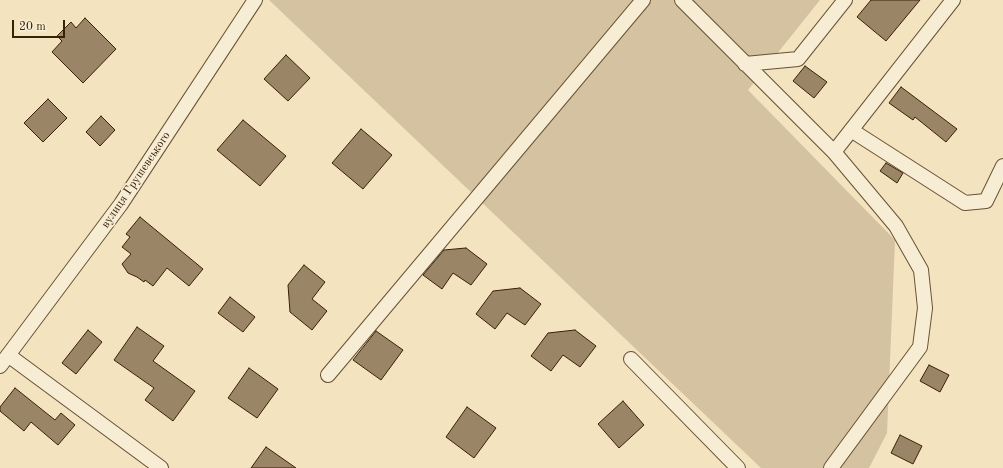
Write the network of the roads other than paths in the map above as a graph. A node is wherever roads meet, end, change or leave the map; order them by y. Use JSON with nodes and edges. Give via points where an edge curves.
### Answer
{"nodes":[{"id":1,"x":255,"y":0,"type":"edge"},
{"id":2,"x":643,"y":0,"type":"edge"},
{"id":3,"x":682,"y":0,"type":"edge"},
{"id":4,"x":845,"y":0,"type":"edge"},
{"id":5,"x":953,"y":0,"type":"edge"},
{"id":6,"x":745,"y":64,"type":"junction"},
{"id":7,"x":851,"y":130,"type":"junction"},
{"id":8,"x":834,"y":152,"type":"junction"},
{"id":9,"x":1003,"y":166,"type":"edge"},
{"id":10,"x":8,"y":355,"type":"junction"},
{"id":11,"x":631,"y":359,"type":"dead end"},
{"id":12,"x":0,"y":366,"type":"edge"},
{"id":13,"x":328,"y":375,"type":"dead end"},
{"id":14,"x":161,"y":468,"type":"edge"},
{"id":15,"x":738,"y":468,"type":"edge"},
{"id":16,"x":831,"y":468,"type":"edge"}],
"edges":[{"from":1,"to":10,"type":"street","name":"вулиця Грушевського","via":[[121,204]]},
{"from":2,"to":13,"type":"street"},
{"from":3,"to":6,"type":"street"},
{"from":4,"to":6,"type":"street","via":[[798,59]]},
{"from":5,"to":7,"type":"street"},
{"from":6,"to":8,"type":"street"},
{"from":7,"to":8,"type":"street"},
{"from":7,"to":9,"type":"street","via":[[965,203],[986,201]]},
{"from":8,"to":16,"type":"street","via":[[896,226],[921,270],[925,308],[920,346]]},
{"from":10,"to":12,"type":"street","name":"вулиця Грушевського"},
{"from":10,"to":14,"type":"street"},
{"from":11,"to":15,"type":"street"}]}
